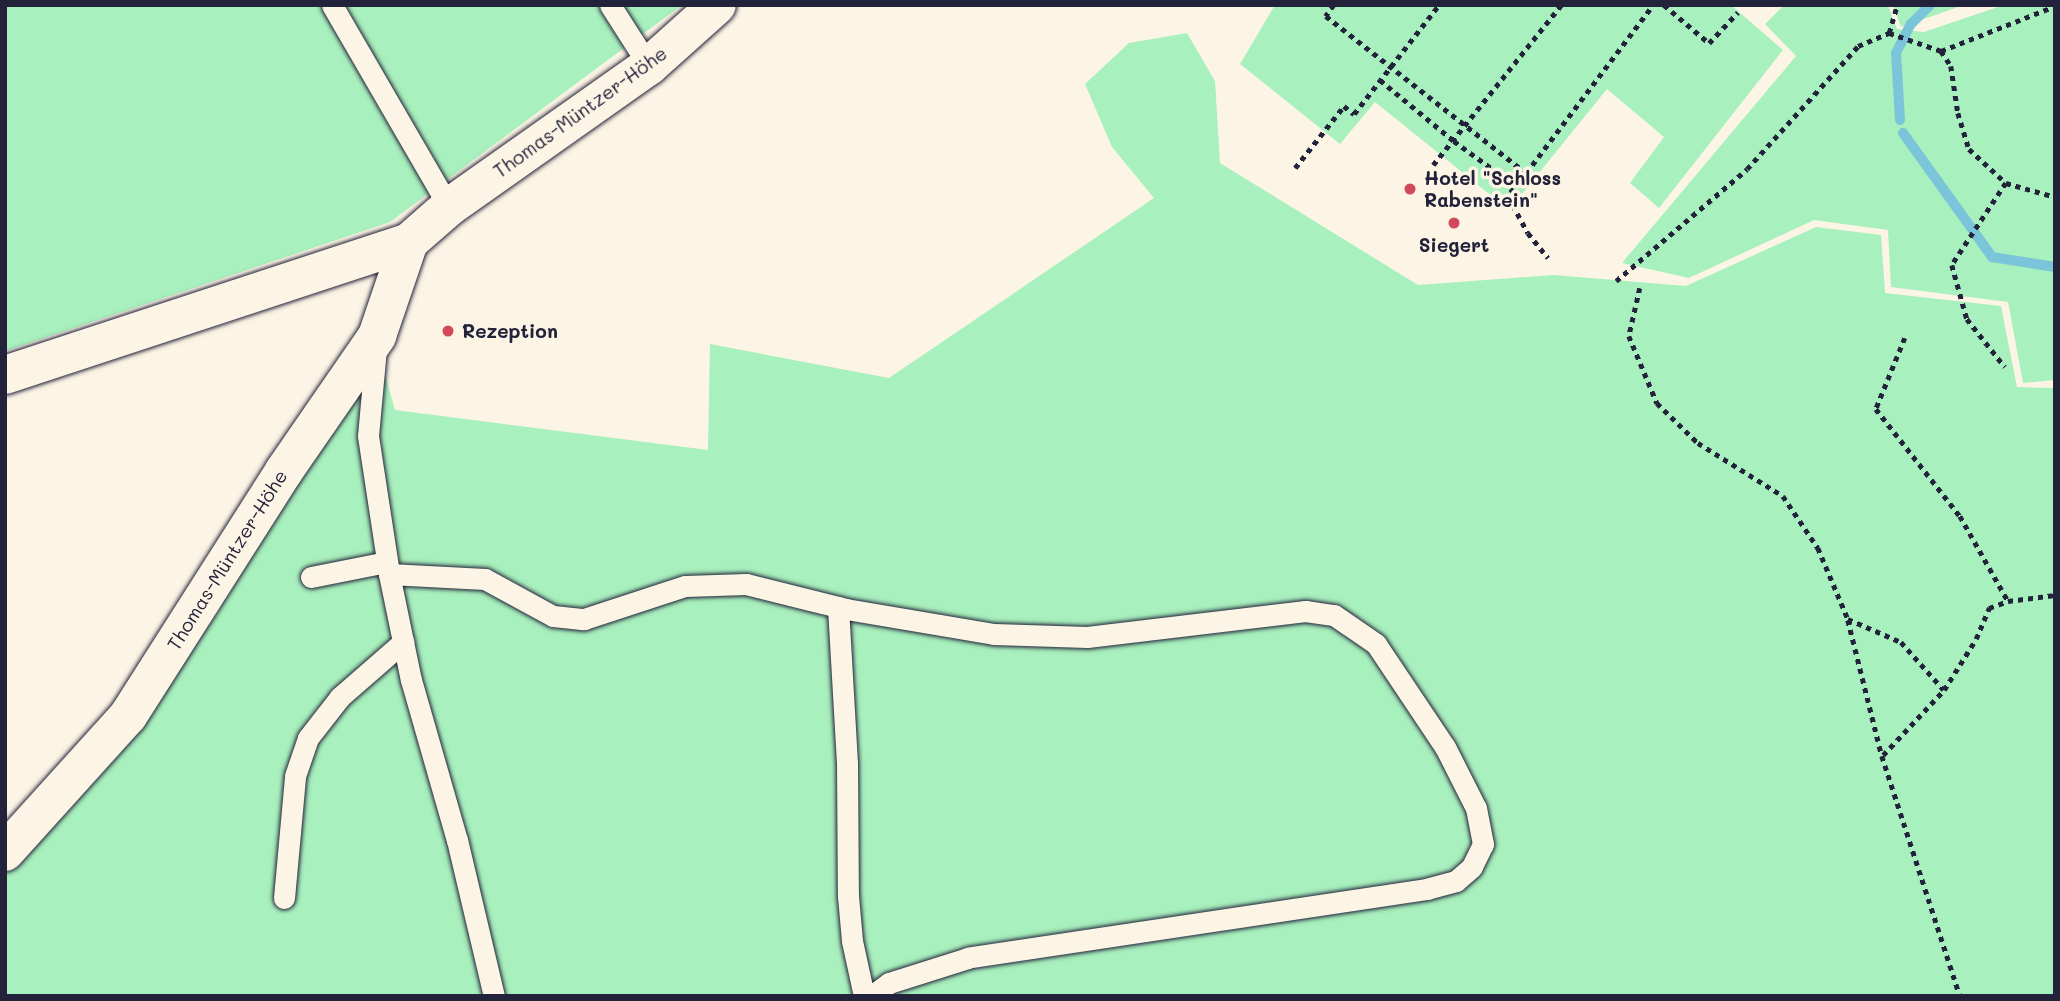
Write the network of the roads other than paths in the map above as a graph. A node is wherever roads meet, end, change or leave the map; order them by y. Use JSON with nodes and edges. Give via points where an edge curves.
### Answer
{"nodes":[{"id":1,"x":332,"y":5,"type":"edge"},
{"id":2,"x":610,"y":5,"type":"edge"},
{"id":3,"x":717,"y":5,"type":"edge"},
{"id":4,"x":649,"y":66,"type":"junction"},
{"id":5,"x":449,"y":207,"type":"junction"},
{"id":6,"x":409,"y":242,"type":"junction"},
{"id":7,"x":377,"y":336,"type":"junction"},
{"id":8,"x":5,"y":375,"type":"edge"},
{"id":9,"x":388,"y":568,"type":"junction"},
{"id":10,"x":311,"y":578,"type":"dead end"},
{"id":11,"x":838,"y":607,"type":"junction"},
{"id":12,"x":403,"y":642,"type":"junction"},
{"id":13,"x":5,"y":852,"type":"edge"},
{"id":14,"x":284,"y":898,"type":"dead end"},
{"id":15,"x":494,"y":996,"type":"edge"},
{"id":16,"x":864,"y":996,"type":"edge"},
{"id":17,"x":871,"y":996,"type":"edge"}],
"edges":[{"from":1,"to":5,"type":"lane"},
{"from":2,"to":4,"type":"lane"},
{"from":3,"to":4,"type":"street","name":"Thomas-Müntzer-Höhe"},
{"from":4,"to":5,"type":"street","name":"Thomas-Müntzer-Höhe"},
{"from":5,"to":6,"type":"street","name":"Thomas-Müntzer-Höhe"},
{"from":6,"to":7,"type":"street","name":"Thomas-Müntzer-Höhe"},
{"from":6,"to":8,"type":"street","name":"Thomas-Müntzer-Höhe"},
{"from":7,"to":9,"type":"lane","via":[[368,436]]},
{"from":7,"to":13,"type":"street","name":"Thomas-Müntzer-Höhe","via":[[284,471],[128,716]]},
{"from":9,"to":10,"type":"lane"},
{"from":9,"to":11,"type":"lane","via":[[485,579],[553,616],[584,620],[685,586],[746,584]]},
{"from":9,"to":12,"type":"lane"},
{"from":11,"to":16,"type":"lane","via":[[852,941]]},
{"from":11,"to":17,"type":"lane","via":[[994,634],[1087,637],[1305,611],[1334,615],[1376,644],[1445,747],[1476,808],[1483,844],[1472,867],[1456,881],[1427,889],[968,958],[900,979]]},
{"from":12,"to":14,"type":"lane","via":[[340,698],[307,738],[295,776]]},
{"from":12,"to":15,"type":"lane"}]}
